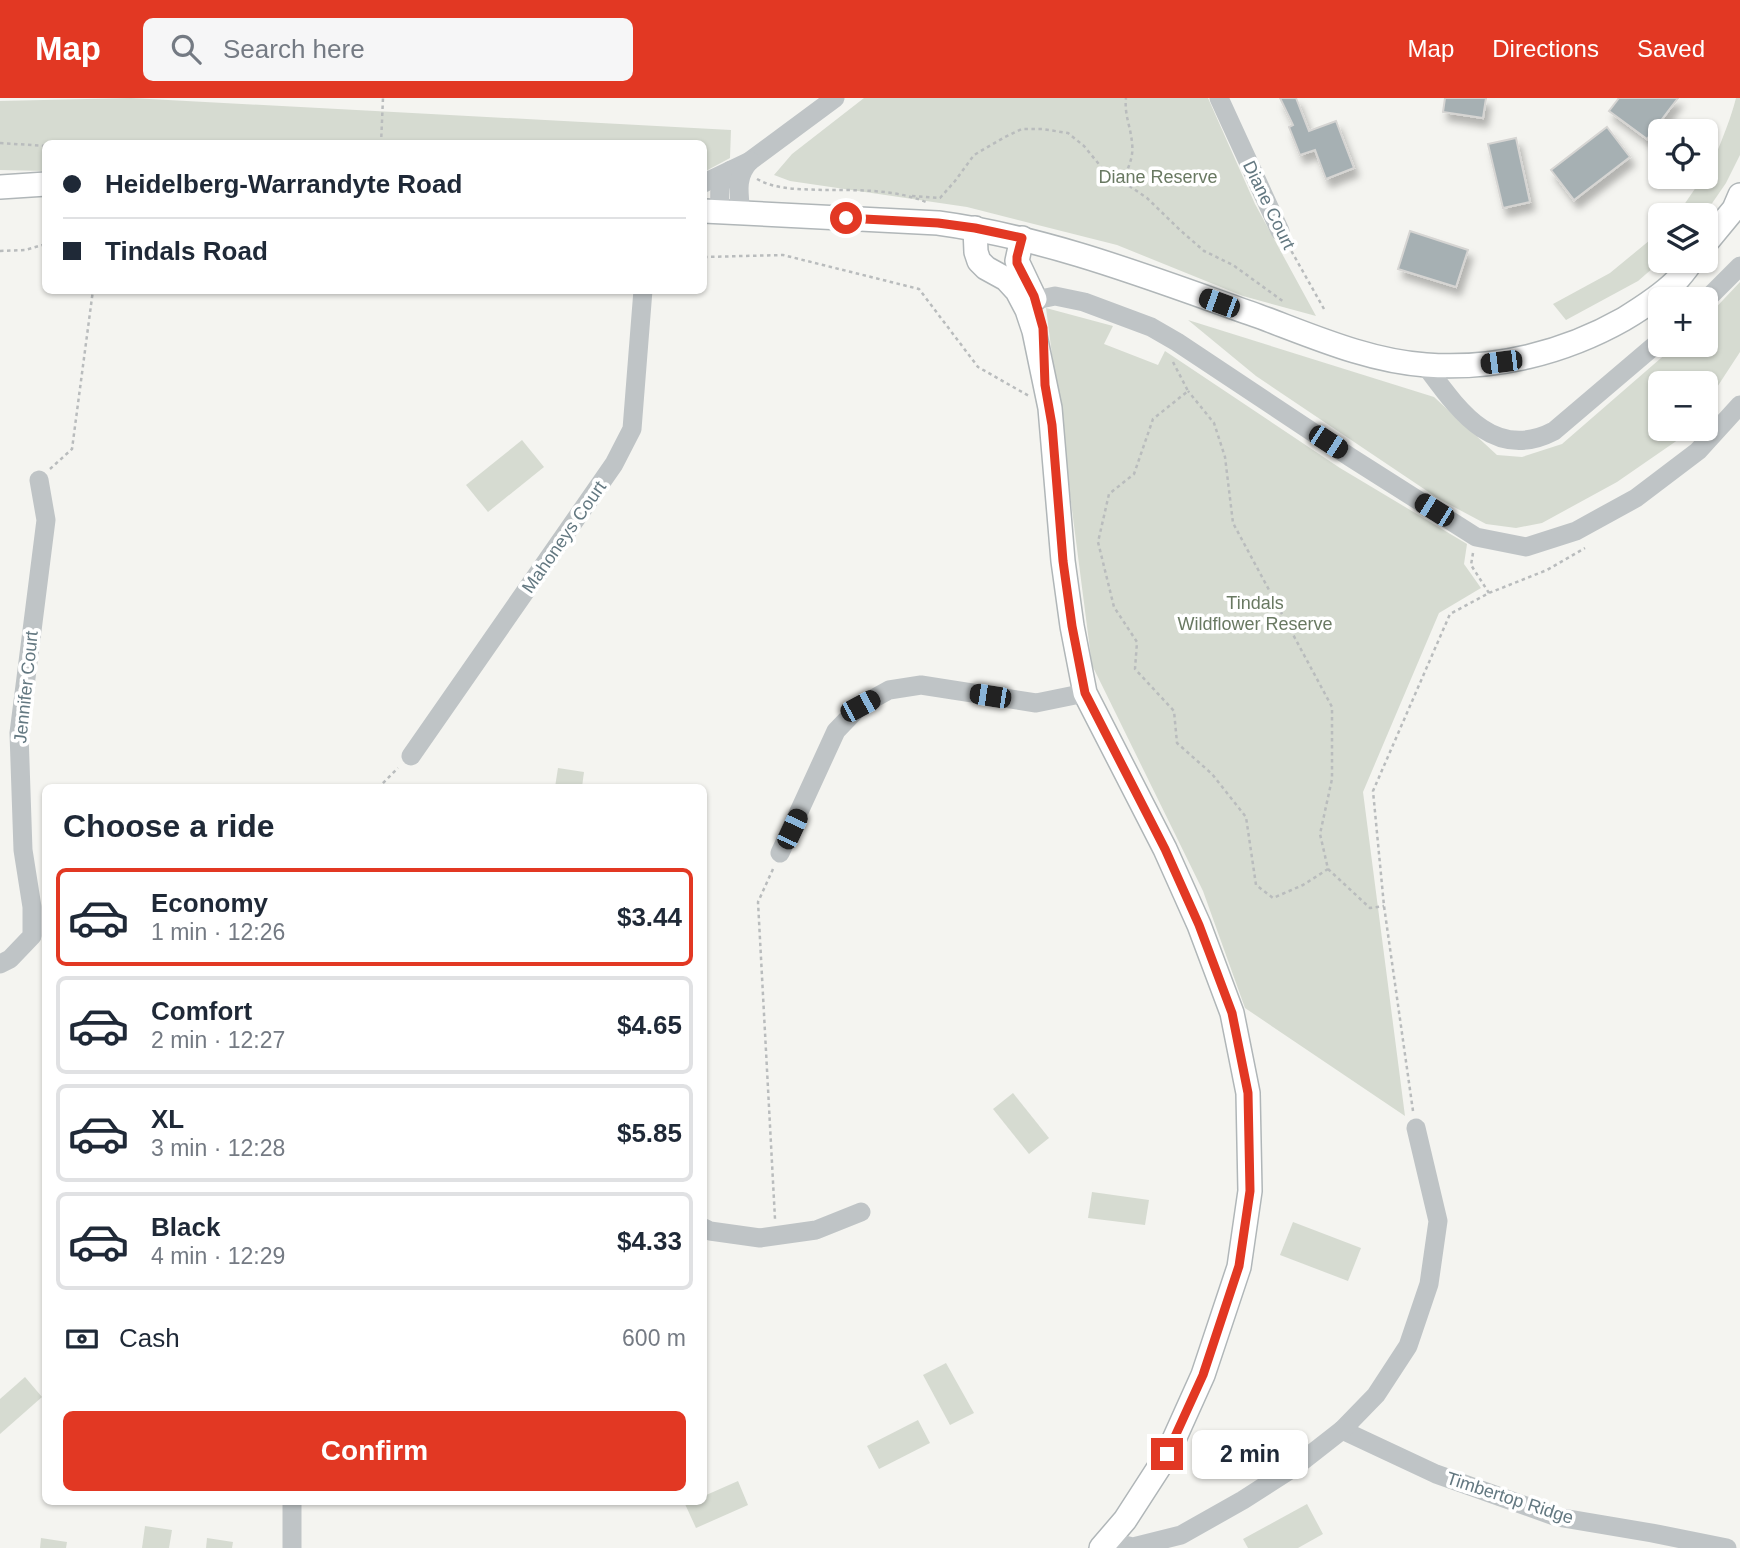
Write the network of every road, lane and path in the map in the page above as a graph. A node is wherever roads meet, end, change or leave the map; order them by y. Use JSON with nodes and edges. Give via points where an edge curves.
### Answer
{"nodes":[{"id":1,"x":383,"y":98,"type":"edge"},
{"id":2,"x":835,"y":98,"type":"edge"},
{"id":3,"x":1126,"y":98,"type":"edge"},
{"id":4,"x":1219,"y":98,"type":"edge"},
{"id":5,"x":381,"y":140,"type":"edge"},
{"id":6,"x":0,"y":143,"type":"edge"},
{"id":7,"x":42,"y":145,"type":"edge"},
{"id":8,"x":750,"y":161,"type":"junction"},
{"id":9,"x":731,"y":170,"type":"junction"},
{"id":10,"x":1122,"y":181,"type":"junction"},
{"id":11,"x":707,"y":182,"type":"edge"},
{"id":12,"x":42,"y":184,"type":"edge"},
{"id":13,"x":0,"y":187,"type":"edge"},
{"id":14,"x":1740,"y":195,"type":"edge"},
{"id":15,"x":912,"y":197,"type":"junction"},
{"id":16,"x":931,"y":204,"type":"dead end"},
{"id":17,"x":722,"y":212,"type":"edge"},
{"id":18,"x":975,"y":228,"type":"junction"},
{"id":19,"x":1718,"y":228,"type":"edge"},
{"id":20,"x":1280,"y":231,"type":"joint"},
{"id":21,"x":1022,"y":238,"type":"junction"},
{"id":22,"x":42,"y":245,"type":"edge"},
{"id":23,"x":0,"y":251,"type":"edge"},
{"id":24,"x":707,"y":257,"type":"edge"},
{"id":25,"x":1740,"y":266,"type":"edge"},
{"id":26,"x":1682,"y":273,"type":"edge"},
{"id":27,"x":1718,"y":288,"type":"edge"},
{"id":28,"x":92,"y":294,"type":"edge"},
{"id":29,"x":643,"y":294,"type":"edge"},
{"id":30,"x":1030,"y":302,"type":"junction"},
{"id":31,"x":1284,"y":302,"type":"dead end"},
{"id":32,"x":1324,"y":309,"type":"dead end"},
{"id":33,"x":1167,"y":336,"type":"junction"},
{"id":34,"x":1648,"y":351,"type":"edge"},
{"id":35,"x":1425,"y":365,"type":"junction"},
{"id":36,"x":1188,"y":391,"type":"junction"},
{"id":37,"x":1740,"y":405,"type":"edge"},
{"id":38,"x":1050,"y":408,"type":"junction"},
{"id":39,"x":39,"y":480,"type":"joint"},
{"id":40,"x":1476,"y":537,"type":"junction"},
{"id":41,"x":1591,"y":544,"type":"dead end"},
{"id":42,"x":1489,"y":593,"type":"junction"},
{"id":43,"x":1085,"y":693,"type":"junction"},
{"id":44,"x":411,"y":756,"type":"joint"},
{"id":45,"x":382,"y":784,"type":"edge"},
{"id":46,"x":780,"y":853,"type":"joint"},
{"id":47,"x":1328,"y":869,"type":"junction"},
{"id":48,"x":1384,"y":906,"type":"junction"},
{"id":49,"x":0,"y":964,"type":"edge"},
{"id":50,"x":1416,"y":1128,"type":"joint"},
{"id":51,"x":861,"y":1212,"type":"dead end"},
{"id":52,"x":707,"y":1230,"type":"edge"},
{"id":53,"x":776,"y":1236,"type":"junction"},
{"id":54,"x":1342,"y":1430,"type":"junction"},
{"id":55,"x":292,"y":1505,"type":"edge"},
{"id":56,"x":1104,"y":1544,"type":"edge"},
{"id":57,"x":292,"y":1548,"type":"edge"},
{"id":58,"x":1727,"y":1548,"type":"edge"}],
"edges":[{"from":1,"to":5,"type":"path"},
{"from":2,"to":8,"type":"street"},
{"from":3,"to":10,"type":"path","via":[[1132,144],[1131,163]]},
{"from":4,"to":20,"type":"street","name":"Diane Court"},
{"from":6,"to":7,"type":"path"},
{"from":8,"to":9,"type":"street"},
{"from":8,"to":15,"type":"path","via":[[754,177],[778,187]]},
{"from":8,"to":17,"type":"street"},
{"from":9,"to":11,"type":"street"},
{"from":9,"to":17,"type":"street","via":[[720,186]]},
{"from":10,"to":15,"type":"path","via":[[1107,174],[1068,133],[1022,129],[974,155],[940,198]]},
{"from":10,"to":31,"type":"path","via":[[1205,251]]},
{"from":12,"to":13,"type":"main road"},
{"from":14,"to":19,"type":"main road"},
{"from":15,"to":16,"type":"path"},
{"from":17,"to":18,"type":"main road"},
{"from":18,"to":21,"type":"main road"},
{"from":18,"to":30,"type":"main road","via":[[979,261]]},
{"from":20,"to":32,"type":"path","name":"Diane Court"},
{"from":21,"to":30,"type":"main road","via":[[1017,263]]},
{"from":21,"to":35,"type":"main road","via":[[1112,264],[1348,348]]},
{"from":22,"to":23,"type":"path"},
{"from":24,"to":38,"type":"path","via":[[783,255],[919,289],[978,367]]},
{"from":25,"to":27,"type":"street"},
{"from":26,"to":35,"type":"main road","via":[[1643,307],[1569,345],[1501,362]]},
{"from":28,"to":39,"type":"path","via":[[72,449]]},
{"from":29,"to":44,"type":"street","name":"Mahoneys Court","via":[[632,429],[614,464]]},
{"from":30,"to":33,"type":"street","via":[[1055,296],[1084,302]]},
{"from":30,"to":38,"type":"main road"},
{"from":33,"to":36,"type":"path","via":[[1167,353]]},
{"from":33,"to":40,"type":"street"},
{"from":34,"to":35,"type":"street","via":[[1562,424],[1524,442],[1496,436],[1470,419]]},
{"from":36,"to":47,"type":"path","via":[[1214,423],[1222,446],[1233,523],[1332,707],[1332,779],[1321,834]]},
{"from":36,"to":47,"type":"path","via":[[1153,419],[1134,474],[1109,494],[1098,542],[1114,607],[1137,642],[1135,669],[1174,711],[1177,743],[1212,774],[1246,817],[1256,884],[1273,898]]},
{"from":37,"to":40,"type":"street","via":[[1688,459],[1636,498],[1576,531],[1526,547]]},
{"from":38,"to":43,"type":"main road","via":[[1063,561]]},
{"from":39,"to":49,"type":"street","name":"Jennifer Court","via":[[46,520],[19,733],[32,936]]},
{"from":40,"to":42,"type":"path","via":[[1471,565]]},
{"from":41,"to":42,"type":"path","via":[[1547,570]]},
{"from":42,"to":48,"type":"path","via":[[1450,614],[1373,792]]},
{"from":43,"to":46,"type":"street","via":[[1036,703],[922,685],[889,690],[860,706],[836,731]]},
{"from":43,"to":56,"type":"main road","via":[[1199,925],[1232,1013],[1248,1093],[1250,1191],[1239,1266],[1203,1375],[1167,1454]]},
{"from":44,"to":45,"type":"path"},
{"from":46,"to":53,"type":"path","via":[[758,902]]},
{"from":47,"to":48,"type":"path","via":[[1370,908]]},
{"from":48,"to":50,"type":"path"},
{"from":50,"to":54,"type":"street","via":[[1438,1221],[1430,1284],[1408,1346],[1376,1395]]},
{"from":51,"to":53,"type":"street","via":[[816,1230]]},
{"from":52,"to":53,"type":"street"},
{"from":54,"to":56,"type":"street","via":[[1296,1466],[1181,1535],[1133,1547]]},
{"from":54,"to":58,"type":"street","name":"Timbertop Ridge","via":[[1436,1474],[1557,1517]]},
{"from":55,"to":57,"type":"street"}]}
